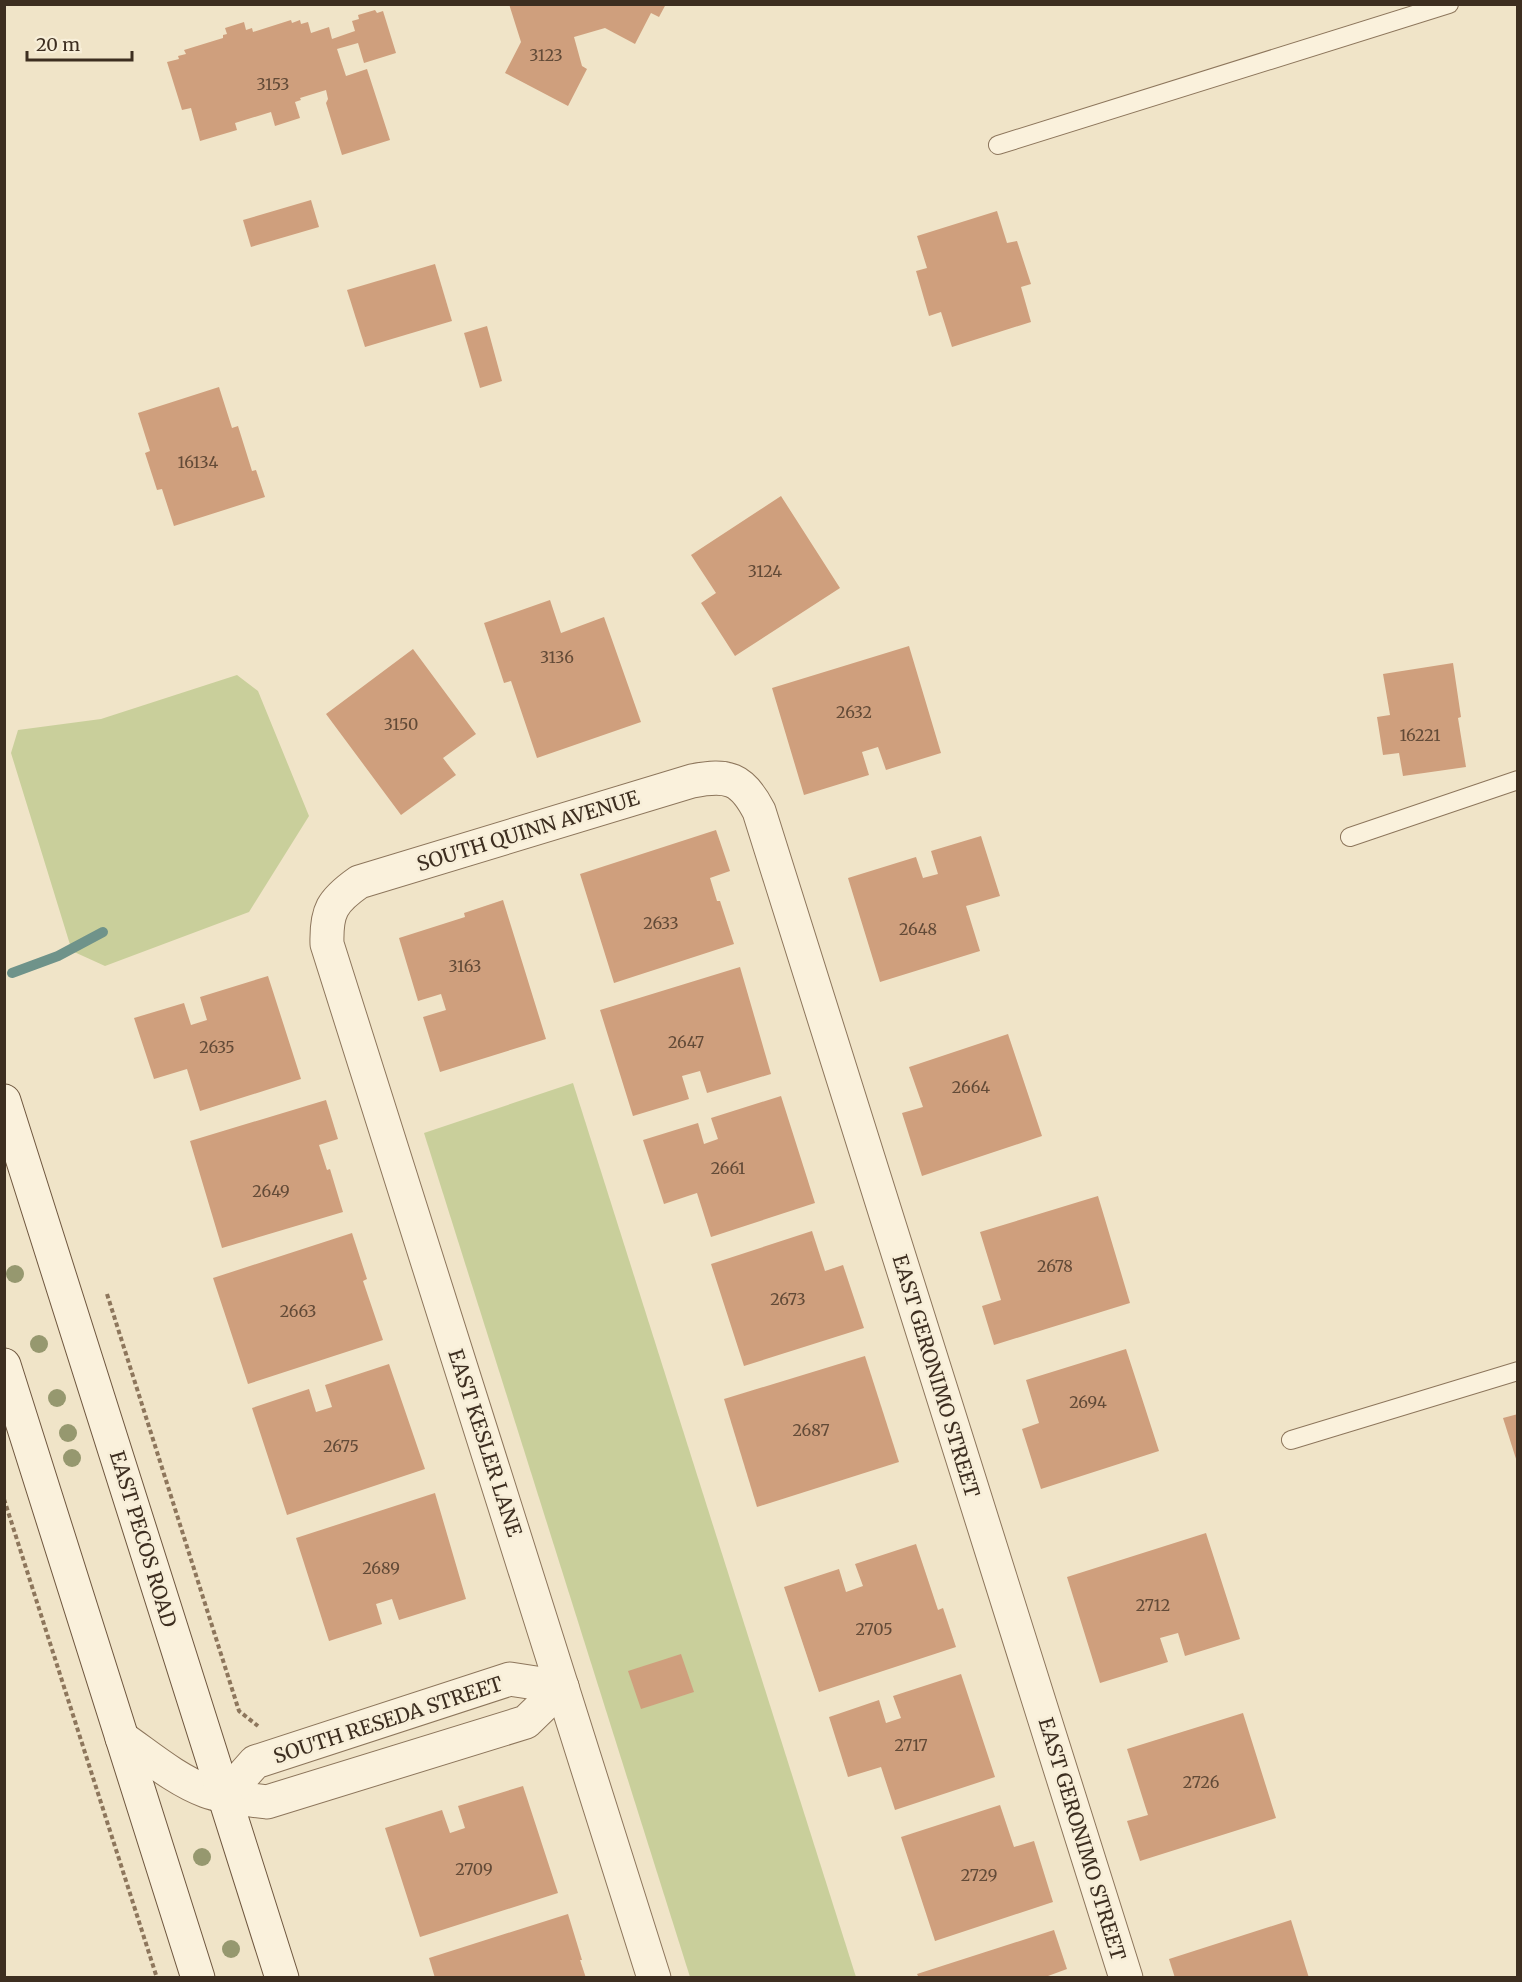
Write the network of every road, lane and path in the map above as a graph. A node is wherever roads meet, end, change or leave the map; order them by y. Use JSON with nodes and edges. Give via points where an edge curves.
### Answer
{"nodes":[{"id":1,"x":1449,"y":4,"type":"edge"},
{"id":2,"x":998,"y":145,"type":"dead end"},
{"id":3,"x":1518,"y":780,"type":"edge"},
{"id":4,"x":735,"y":781,"type":"joint"},
{"id":5,"x":1350,"y":837,"type":"dead end"},
{"id":6,"x":331,"y":908,"type":"joint"},
{"id":7,"x":4,"y":1101,"type":"edge"},
{"id":8,"x":107,"y":1294,"type":"dead end"},
{"id":9,"x":4,"y":1365,"type":"edge"},
{"id":10,"x":1518,"y":1371,"type":"edge"},
{"id":11,"x":1291,"y":1440,"type":"dead end"},
{"id":12,"x":4,"y":1499,"type":"edge"},
{"id":13,"x":562,"y":1687,"type":"junction"},
{"id":14,"x":419,"y":1709,"type":"junction"},
{"id":15,"x":261,"y":1729,"type":"dead end"},
{"id":16,"x":122,"y":1738,"type":"junction"},
{"id":17,"x":432,"y":1751,"type":"junction"},
{"id":18,"x":224,"y":1797,"type":"junction"},
{"id":19,"x":157,"y":1977,"type":"edge"},
{"id":20,"x":198,"y":1977,"type":"edge"},
{"id":21,"x":282,"y":1977,"type":"edge"},
{"id":22,"x":654,"y":1977,"type":"edge"},
{"id":23,"x":1126,"y":1977,"type":"edge"}],
"edges":[{"from":1,"to":2,"type":"lane"},
{"from":3,"to":5,"type":"lane"},
{"from":4,"to":6,"type":"street","name":"SOUTH QUINN AVENUE","via":[[713,777],[692,781],[359,882]]},
{"from":4,"to":23,"type":"street","name":"EAST GERONIMO STREET","via":[[750,793],[759,812]]},
{"from":6,"to":13,"type":"street","name":"EAST KESLER LANE","via":[[326,925],[327,944]]},
{"from":7,"to":18,"type":"street","name":"EAST PECOS ROAD"},
{"from":8,"to":15,"type":"path","via":[[239,1711]]},
{"from":9,"to":16,"type":"street"},
{"from":10,"to":11,"type":"lane"},
{"from":12,"to":19,"type":"path"},
{"from":13,"to":14,"type":"street","name":"SOUTH RESEDA STREET","via":[[510,1679]]},
{"from":13,"to":17,"type":"street","name":"SOUTH RESEDA STREET","via":[[526,1722]]},
{"from":13,"to":22,"type":"street","name":"EAST KESLER LANE"},
{"from":14,"to":17,"type":"street"},
{"from":14,"to":18,"type":"street","name":"SOUTH RESEDA STREET","via":[[255,1762]]},
{"from":16,"to":18,"type":"street","via":[[194,1786]]},
{"from":16,"to":20,"type":"street"},
{"from":17,"to":18,"type":"street","name":"SOUTH RESEDA STREET","via":[[267,1802]]},
{"from":18,"to":21,"type":"street","name":"EAST PECOS ROAD"}]}
